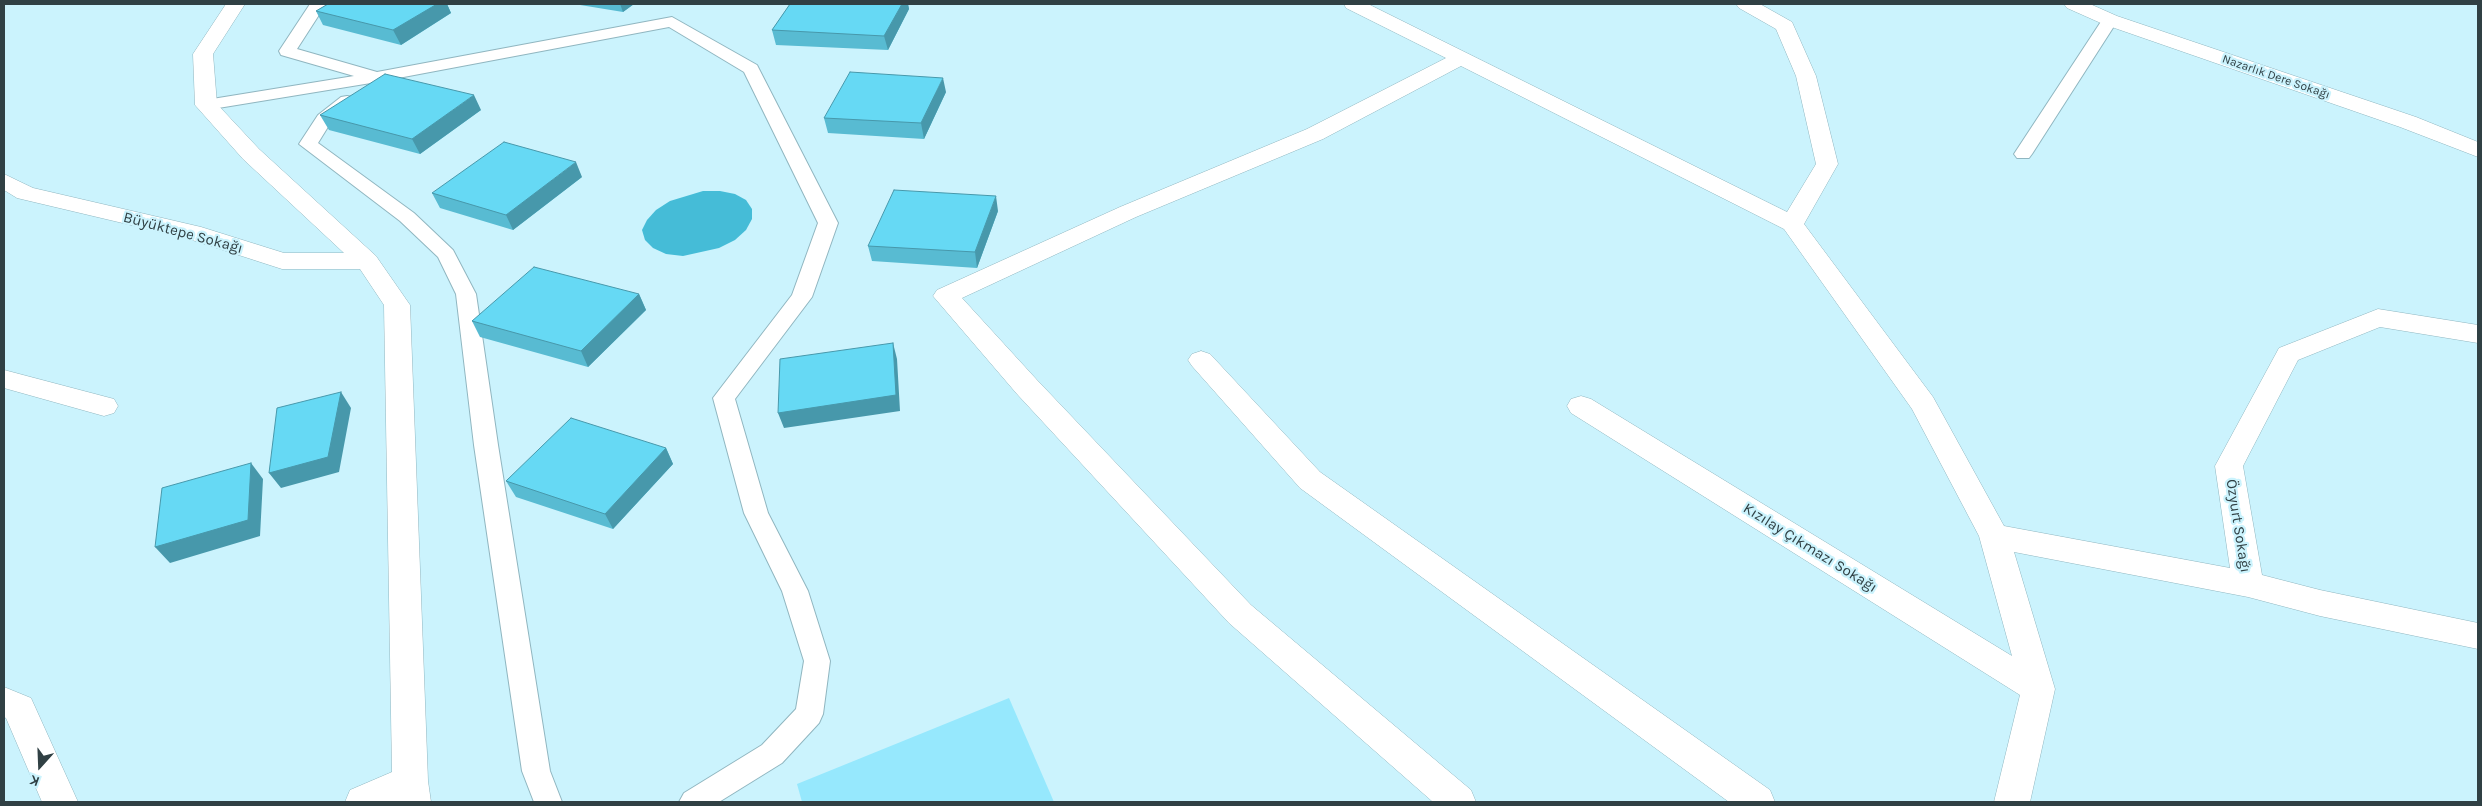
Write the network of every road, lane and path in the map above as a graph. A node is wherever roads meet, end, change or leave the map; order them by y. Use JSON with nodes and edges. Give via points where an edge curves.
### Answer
{"nodes":[{"id":1,"x":235,"y":4,"type":"edge"},
{"id":2,"x":318,"y":4,"type":"edge"},
{"id":3,"x":1353,"y":4,"type":"edge"},
{"id":4,"x":1746,"y":4,"type":"edge"},
{"id":5,"x":2074,"y":4,"type":"edge"},
{"id":6,"x":673,"y":13,"type":"edge"},
{"id":7,"x":2110,"y":20,"type":"junction"},
{"id":8,"x":1462,"y":58,"type":"junction"},
{"id":9,"x":377,"y":77,"type":"junction"},
{"id":10,"x":206,"y":105,"type":"junction"},
{"id":11,"x":2478,"y":150,"type":"edge"},
{"id":12,"x":2023,"y":154,"type":"dead end"},
{"id":13,"x":4,"y":181,"type":"edge"},
{"id":14,"x":1792,"y":224,"type":"junction"},
{"id":15,"x":367,"y":261,"type":"junction"},
{"id":16,"x":2478,"y":334,"type":"edge"},
{"id":17,"x":1202,"y":360,"type":"dead end"},
{"id":18,"x":4,"y":379,"type":"edge"},
{"id":19,"x":104,"y":406,"type":"dead end"},
{"id":20,"x":1581,"y":406,"type":"dead end"},
{"id":21,"x":1994,"y":536,"type":"junction"},
{"id":22,"x":2248,"y":584,"type":"junction"},
{"id":23,"x":2478,"y":636,"type":"edge"},
{"id":24,"x":2038,"y":689,"type":"junction"},
{"id":25,"x":4,"y":702,"type":"edge"},
{"id":26,"x":412,"y":792,"type":"edge"},
{"id":27,"x":60,"y":802,"type":"edge"},
{"id":28,"x":363,"y":802,"type":"edge"},
{"id":29,"x":548,"y":802,"type":"edge"},
{"id":30,"x":694,"y":802,"type":"edge"},
{"id":31,"x":1458,"y":802,"type":"edge"},
{"id":32,"x":1756,"y":802,"type":"edge"},
{"id":33,"x":2012,"y":802,"type":"edge"}],
"edges":[{"from":1,"to":10,"type":"street","via":[[203,54]]},
{"from":2,"to":9,"type":"lane","via":[[287,51]]},
{"from":3,"to":8,"type":"street"},
{"from":4,"to":14,"type":"street","via":[[1785,26],[1806,76],[1828,164]]},
{"from":5,"to":7,"type":"street","name":"Nazarlık Dere Sokağı"},
{"from":6,"to":9,"type":"lane"},
{"from":6,"to":30,"type":"lane","via":[[751,69],[828,223],[802,297],[724,398],[756,513],[795,591],[817,661],[809,714],[772,754]]},
{"from":7,"to":11,"type":"street","name":"Nazarlık Dere Sokağı","via":[[2408,122]]},
{"from":7,"to":12,"type":"lane"},
{"from":8,"to":14,"type":"street"},
{"from":8,"to":31,"type":"street","via":[[1315,134],[1128,212],[946,296],[1240,614]]},
{"from":9,"to":10,"type":"lane"},
{"from":9,"to":29,"type":"lane","via":[[324,119],[308,144],[407,217],[446,254],[466,294],[536,771]]},
{"from":10,"to":15,"type":"street","via":[[251,154]]},
{"from":13,"to":15,"type":"street","name":"Büyüktepe Sokağı","via":[[25,193],[193,232],[282,261]]},
{"from":14,"to":21,"type":"street","via":[[1923,404]]},
{"from":15,"to":26,"type":"street","via":[[397,304]]},
{"from":16,"to":22,"type":"street","name":"Özyurt Sokağı","via":[[2378,318],[2288,354],[2228,466]]},
{"from":17,"to":32,"type":"street","via":[[1310,480]]},
{"from":18,"to":19,"type":"street"},
{"from":20,"to":24,"type":"street","name":"Kızılay Çıkmazı Sokağı"},
{"from":21,"to":22,"type":"street"},
{"from":21,"to":24,"type":"street"},
{"from":22,"to":23,"type":"street","name":"Özyurt Sokağı","via":[[2320,603]]},
{"from":24,"to":33,"type":"street"},
{"from":25,"to":27,"type":"street","via":[[19,708]]},
{"from":26,"to":28,"type":"street"}]}
